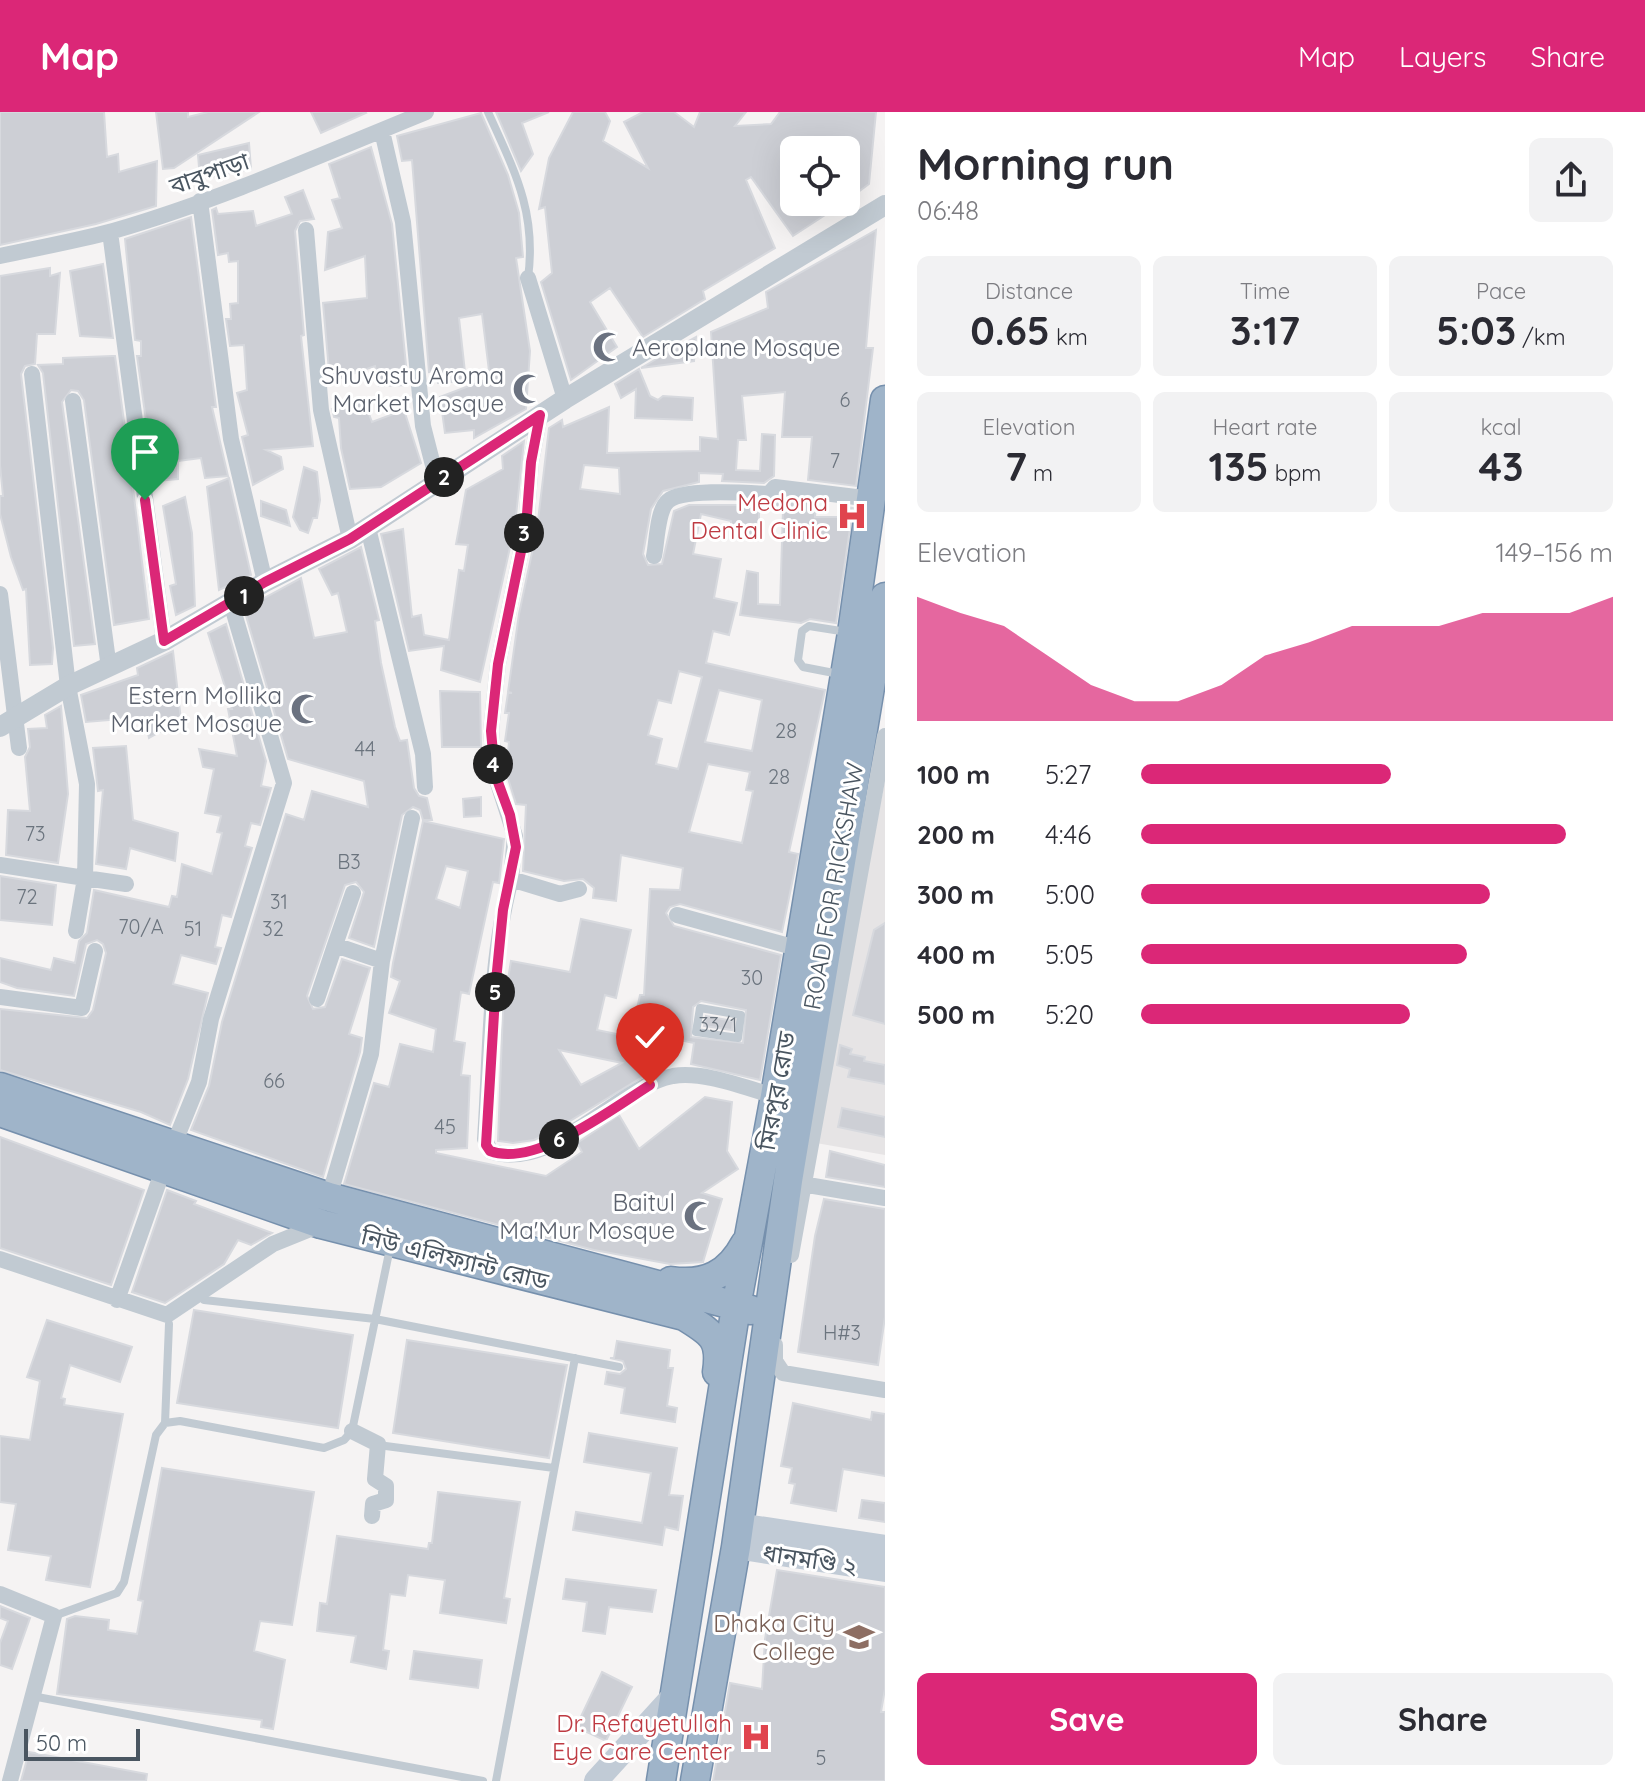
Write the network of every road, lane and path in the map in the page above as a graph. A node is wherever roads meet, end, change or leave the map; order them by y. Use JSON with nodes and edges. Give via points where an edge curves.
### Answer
{"nodes":[{"id":1,"x":426,"y":112,"type":"edge"},
{"id":2,"x":488,"y":112,"type":"edge"},
{"id":3,"x":382,"y":131,"type":"junction"},
{"id":4,"x":200,"y":201,"type":"junction"},
{"id":5,"x":885,"y":205,"type":"edge"},
{"id":6,"x":306,"y":230,"type":"dead end"},
{"id":7,"x":110,"y":232,"type":"junction"},
{"id":8,"x":0,"y":256,"type":"edge"},
{"id":9,"x":528,"y":278,"type":"joint"},
{"id":10,"x":32,"y":374,"type":"dead end"},
{"id":11,"x":565,"y":399,"type":"junction"},
{"id":12,"x":885,"y":400,"type":"edge"},
{"id":13,"x":73,"y":401,"type":"dead end"},
{"id":14,"x":540,"y":415,"type":"junction"},
{"id":15,"x":437,"y":481,"type":"junction"},
{"id":16,"x":872,"y":499,"type":"junction"},
{"id":17,"x":359,"y":534,"type":"junction"},
{"id":18,"x":654,"y":556,"type":"dead end"},
{"id":19,"x":265,"y":582,"type":"junction"},
{"id":20,"x":0,"y":594,"type":"edge"},
{"id":21,"x":885,"y":597,"type":"edge"},
{"id":22,"x":231,"y":603,"type":"junction"},
{"id":23,"x":164,"y":641,"type":"junction"},
{"id":24,"x":861,"y":656,"type":"edge"},
{"id":25,"x":109,"y":668,"type":"junction"},
{"id":26,"x":68,"y":686,"type":"junction"},
{"id":27,"x":8,"y":722,"type":"edge"},
{"id":28,"x":885,"y":736,"type":"edge"},
{"id":29,"x":19,"y":748,"type":"dead end"},
{"id":30,"x":425,"y":787,"type":"dead end"},
{"id":31,"x":412,"y":818,"type":"dead end"},
{"id":32,"x":0,"y":865,"type":"edge"},
{"id":33,"x":85,"y":878,"type":"junction"},
{"id":34,"x":511,"y":879,"type":"junction"},
{"id":35,"x":126,"y":884,"type":"dead end"},
{"id":36,"x":579,"y":889,"type":"dead end"},
{"id":37,"x":353,"y":893,"type":"dead end"},
{"id":38,"x":677,"y":915,"type":"dead end"},
{"id":39,"x":76,"y":931,"type":"dead end"},
{"id":40,"x":335,"y":945,"type":"junction"},
{"id":41,"x":800,"y":949,"type":"junction"},
{"id":42,"x":95,"y":951,"type":"dead end"},
{"id":43,"x":382,"y":961,"type":"junction"},
{"id":44,"x":0,"y":997,"type":"edge"},
{"id":45,"x":317,"y":999,"type":"dead end"},
{"id":46,"x":700,"y":1008,"type":"joint"},
{"id":47,"x":0,"y":1087,"type":"edge"},
{"id":48,"x":775,"y":1096,"type":"junction"},
{"id":49,"x":0,"y":1112,"type":"edge"},
{"id":50,"x":169,"y":1155,"type":"junction"},
{"id":51,"x":795,"y":1183,"type":"junction"},
{"id":52,"x":329,"y":1197,"type":"junction"},
{"id":53,"x":885,"y":1198,"type":"edge"},
{"id":54,"x":321,"y":1224,"type":"junction"},
{"id":55,"x":748,"y":1238,"type":"junction"},
{"id":56,"x":392,"y":1242,"type":"junction"},
{"id":57,"x":0,"y":1259,"type":"edge"},
{"id":58,"x":615,"y":1274,"type":"junction"},
{"id":59,"x":117,"y":1300,"type":"junction"},
{"id":60,"x":204,"y":1300,"type":"dead end"},
{"id":61,"x":736,"y":1307,"type":"junction"},
{"id":62,"x":767,"y":1314,"type":"junction"},
{"id":63,"x":375,"y":1319,"type":"junction"},
{"id":64,"x":169,"y":1324,"type":"dead end"},
{"id":65,"x":575,"y":1358,"type":"junction"},
{"id":66,"x":619,"y":1367,"type":"dead end"},
{"id":67,"x":885,"y":1390,"type":"edge"},
{"id":68,"x":165,"y":1423,"type":"junction"},
{"id":69,"x":352,"y":1431,"type":"junction"},
{"id":70,"x":378,"y":1444,"type":"junction"},
{"id":71,"x":554,"y":1468,"type":"junction"},
{"id":72,"x":372,"y":1516,"type":"dead end"},
{"id":73,"x":738,"y":1536,"type":"junction"},
{"id":74,"x":700,"y":1539,"type":"junction"},
{"id":75,"x":885,"y":1547,"type":"edge"},
{"id":76,"x":885,"y":1570,"type":"edge"},
{"id":77,"x":0,"y":1594,"type":"edge"},
{"id":78,"x":54,"y":1616,"type":"junction"},
{"id":79,"x":677,"y":1692,"type":"junction"},
{"id":80,"x":31,"y":1695,"type":"junction"},
{"id":81,"x":10,"y":1781,"type":"edge"},
{"id":82,"x":483,"y":1781,"type":"edge"},
{"id":83,"x":496,"y":1781,"type":"edge"},
{"id":84,"x":596,"y":1781,"type":"edge"},
{"id":85,"x":661,"y":1781,"type":"edge"},
{"id":86,"x":695,"y":1781,"type":"edge"}],
"edges":[{"from":1,"to":3,"type":"street","name":"বাবুপাড়া"},
{"from":2,"to":9,"type":"lane","via":[[525,201],[533,243]]},
{"from":3,"to":4,"type":"street","name":"বাবুপাড়া"},
{"from":3,"to":15,"type":"street","via":[[403,222],[423,426]]},
{"from":4,"to":7,"type":"street","name":"বাবুপাড়া"},
{"from":4,"to":19,"type":"street","via":[[231,439]]},
{"from":5,"to":11,"type":"street"},
{"from":6,"to":17,"type":"street","via":[[321,410]]},
{"from":7,"to":8,"type":"street","name":"বাবুপাড়া"},
{"from":7,"to":23,"type":"street"},
{"from":9,"to":11,"type":"street"},
{"from":10,"to":26,"type":"street"},
{"from":11,"to":14,"type":"street"},
{"from":12,"to":16,"type":"highway","name":"মিরপুর রোড"},
{"from":13,"to":25,"type":"street"},
{"from":14,"to":15,"type":"street"},
{"from":14,"to":34,"type":"street","via":[[491,731],[495,774],[515,836]]},
{"from":15,"to":17,"type":"street"},
{"from":16,"to":18,"type":"street","via":[[775,487],[769,494],[679,497],[663,507]]},
{"from":16,"to":24,"type":"highway","name":"মিরপুর রোড"},
{"from":17,"to":19,"type":"street"},
{"from":17,"to":30,"type":"street","via":[[423,754]]},
{"from":19,"to":22,"type":"street"},
{"from":20,"to":27,"type":"street"},
{"from":21,"to":24,"type":"highway","name":"মিরপুর রোড"},
{"from":22,"to":23,"type":"street"},
{"from":22,"to":50,"type":"street","via":[[284,783],[211,1019],[199,1082]]},
{"from":23,"to":25,"type":"street"},
{"from":24,"to":24,"type":"lane","via":[[809,626],[802,631],[798,660],[803,667]]},
{"from":24,"to":41,"type":"highway","name":"মিরপুর রোড"},
{"from":24,"to":51,"type":"highway","name":"মিরপুর রোড"},
{"from":25,"to":26,"type":"street"},
{"from":26,"to":27,"type":"street"},
{"from":26,"to":33,"type":"street","via":[[87,784]]},
{"from":27,"to":29,"type":"street"},
{"from":28,"to":51,"type":"street","name":"ROAD FOR RICKSHAW"},
{"from":31,"to":43,"type":"street"},
{"from":32,"to":33,"type":"street"},
{"from":33,"to":35,"type":"street"},
{"from":33,"to":39,"type":"street"},
{"from":34,"to":36,"type":"street","via":[[560,894]]},
{"from":34,"to":48,"type":"street","via":[[503,910],[485,1139],[490,1151],[510,1156],[544,1147],[670,1077],[689,1075]]},
{"from":37,"to":40,"type":"street"},
{"from":38,"to":41,"type":"street"},
{"from":40,"to":43,"type":"street"},
{"from":40,"to":45,"type":"street"},
{"from":41,"to":48,"type":"highway","name":"মিরপুর রোড"},
{"from":42,"to":44,"type":"street","via":[[82,1008]]},
{"from":43,"to":52,"type":"street","via":[[371,1054]]},
{"from":46,"to":46,"type":"lane","via":[[696,1032],[738,1038],[741,1015]]},
{"from":47,"to":50,"type":"highway","name":"নিউ এলিফ্যান্ট রোড"},
{"from":48,"to":55,"type":"highway","name":"মিরপুর রোড"},
{"from":49,"to":50,"type":"highway","name":"নিউ এলিফ্যান্ট রোড"},
{"from":50,"to":52,"type":"highway","name":"নিউ এলিফ্যান্ট রোড"},
{"from":50,"to":54,"type":"highway","name":"নিউ এলিফ্যান্ট রোড"},
{"from":50,"to":59,"type":"street"},
{"from":51,"to":53,"type":"street"},
{"from":51,"to":62,"type":"highway","name":"মিরপুর রোড"},
{"from":51,"to":67,"type":"street","name":"ROAD FOR RICKSHAW","via":[[775,1361],[783,1373]]},
{"from":52,"to":58,"type":"highway","name":"নিউ এলিফ্যান্ট রোড"},
{"from":54,"to":56,"type":"highway","name":"নিউ এলিফ্যান্ট রোড"},
{"from":54,"to":59,"type":"street","via":[[273,1244],[167,1315]]},
{"from":55,"to":58,"type":"highway","via":[[730,1269],[698,1282]]},
{"from":55,"to":61,"type":"highway","name":"মিরপুর রোড"},
{"from":56,"to":63,"type":"lane"},
{"from":56,"to":74,"type":"highway","name":"নিউ এলিফ্যান্ট রোড","via":[[684,1316],[716,1340],[720,1351],[696,1509]]},
{"from":57,"to":59,"type":"street"},
{"from":58,"to":61,"type":"highway","name":"নিউ এলিফ্যান্ট রোড"},
{"from":60,"to":63,"type":"lane"},
{"from":61,"to":62,"type":"highway","name":"নিউ এলিফ্যান্ট রোড"},
{"from":61,"to":74,"type":"highway","name":"মিরপুর রোড"},
{"from":62,"to":73,"type":"highway","name":"মিরপুর রোড"},
{"from":63,"to":65,"type":"lane"},
{"from":63,"to":69,"type":"lane"},
{"from":64,"to":68,"type":"lane"},
{"from":65,"to":66,"type":"lane"},
{"from":65,"to":71,"type":"lane"},
{"from":68,"to":69,"type":"lane","via":[[180,1421],[324,1448]]},
{"from":68,"to":78,"type":"lane","via":[[156,1435],[124,1582],[117,1593]]},
{"from":69,"to":70,"type":"street"},
{"from":70,"to":71,"type":"lane"},
{"from":70,"to":72,"type":"street","via":[[375,1479],[386,1486],[386,1500],[373,1504]]},
{"from":71,"to":83,"type":"lane"},
{"from":73,"to":75,"type":"main road","name":"ধানমণ্ডি ২"},
{"from":73,"to":76,"type":"main road","name":"ধানমণ্ডি ২"},
{"from":73,"to":86,"type":"highway","name":"মিরপুর রোড"},
{"from":74,"to":79,"type":"highway","name":"মিরপুর রোড"},
{"from":77,"to":78,"type":"street"},
{"from":78,"to":80,"type":"street"},
{"from":79,"to":84,"type":"main road"},
{"from":79,"to":85,"type":"highway","name":"মিরপুর রোড"},
{"from":80,"to":81,"type":"street"},
{"from":80,"to":82,"type":"lane"}]}
